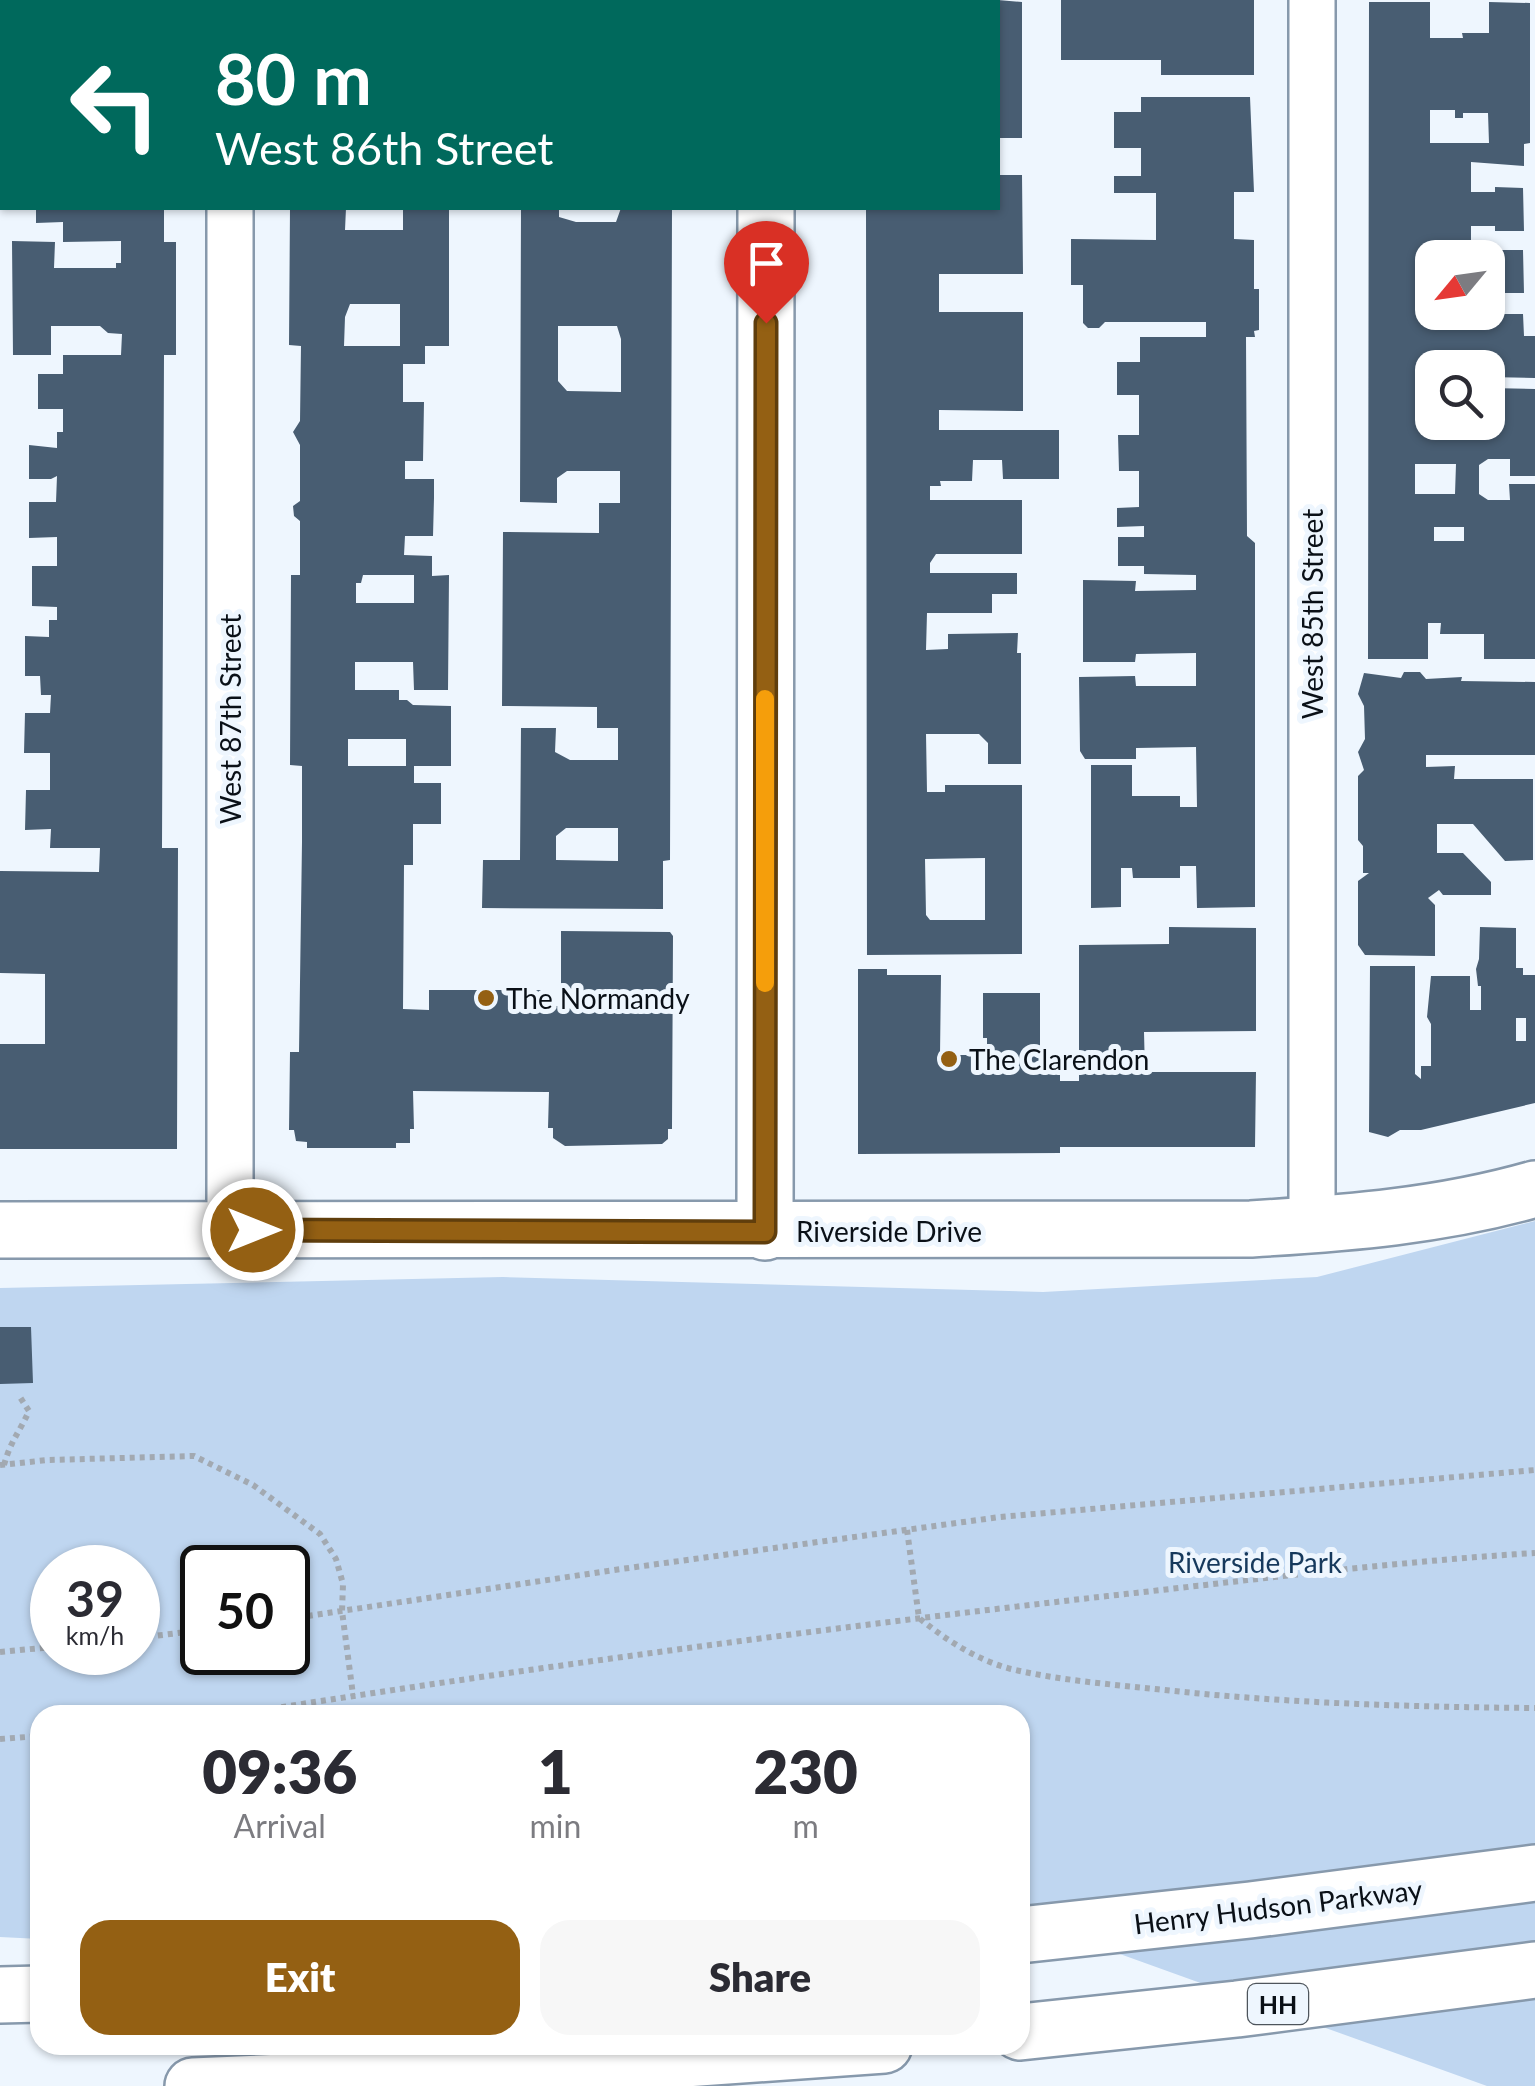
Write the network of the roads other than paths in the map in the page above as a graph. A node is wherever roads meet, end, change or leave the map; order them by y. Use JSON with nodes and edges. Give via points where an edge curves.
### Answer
{"nodes":[{"id":1,"x":1312,"y":0,"type":"edge"},
{"id":2,"x":230,"y":210,"type":"edge"},
{"id":3,"x":766,"y":210,"type":"edge"},
{"id":4,"x":1535,"y":1190,"type":"edge"},
{"id":5,"x":1312,"y":1227,"type":"junction"},
{"id":6,"x":0,"y":1230,"type":"edge"},
{"id":7,"x":230,"y":1230,"type":"junction"},
{"id":8,"x":765,"y":1232,"type":"junction"},
{"id":9,"x":1535,"y":1873,"type":"edge"},
{"id":10,"x":1030,"y":1934,"type":"edge"},
{"id":11,"x":1535,"y":1970,"type":"edge"},
{"id":12,"x":30,"y":1994,"type":"edge"},
{"id":13,"x":0,"y":1995,"type":"edge"},
{"id":14,"x":1030,"y":2031,"type":"edge"},
{"id":15,"x":747,"y":2055,"type":"edge"},
{"id":16,"x":192,"y":2086,"type":"edge"}],
"edges":[{"from":1,"to":5,"type":"street","name":"West 85th Street"},
{"from":2,"to":7,"type":"street","name":"West 87th Street"},
{"from":3,"to":8,"type":"main road"},
{"from":4,"to":5,"type":"main road","name":"Riverside Drive","via":[[1422,1215]]},
{"from":5,"to":8,"type":"main road","name":"Riverside Drive"},
{"from":6,"to":7,"type":"main road","name":"Riverside Drive"},
{"from":7,"to":8,"type":"main road","name":"Riverside Drive"},
{"from":9,"to":10,"type":"main road","name":"Henry Hudson Parkway"},
{"from":11,"to":14,"type":"main road","number":"HH"},
{"from":12,"to":13,"type":"main road"},
{"from":15,"to":16,"type":"main road"}]}
